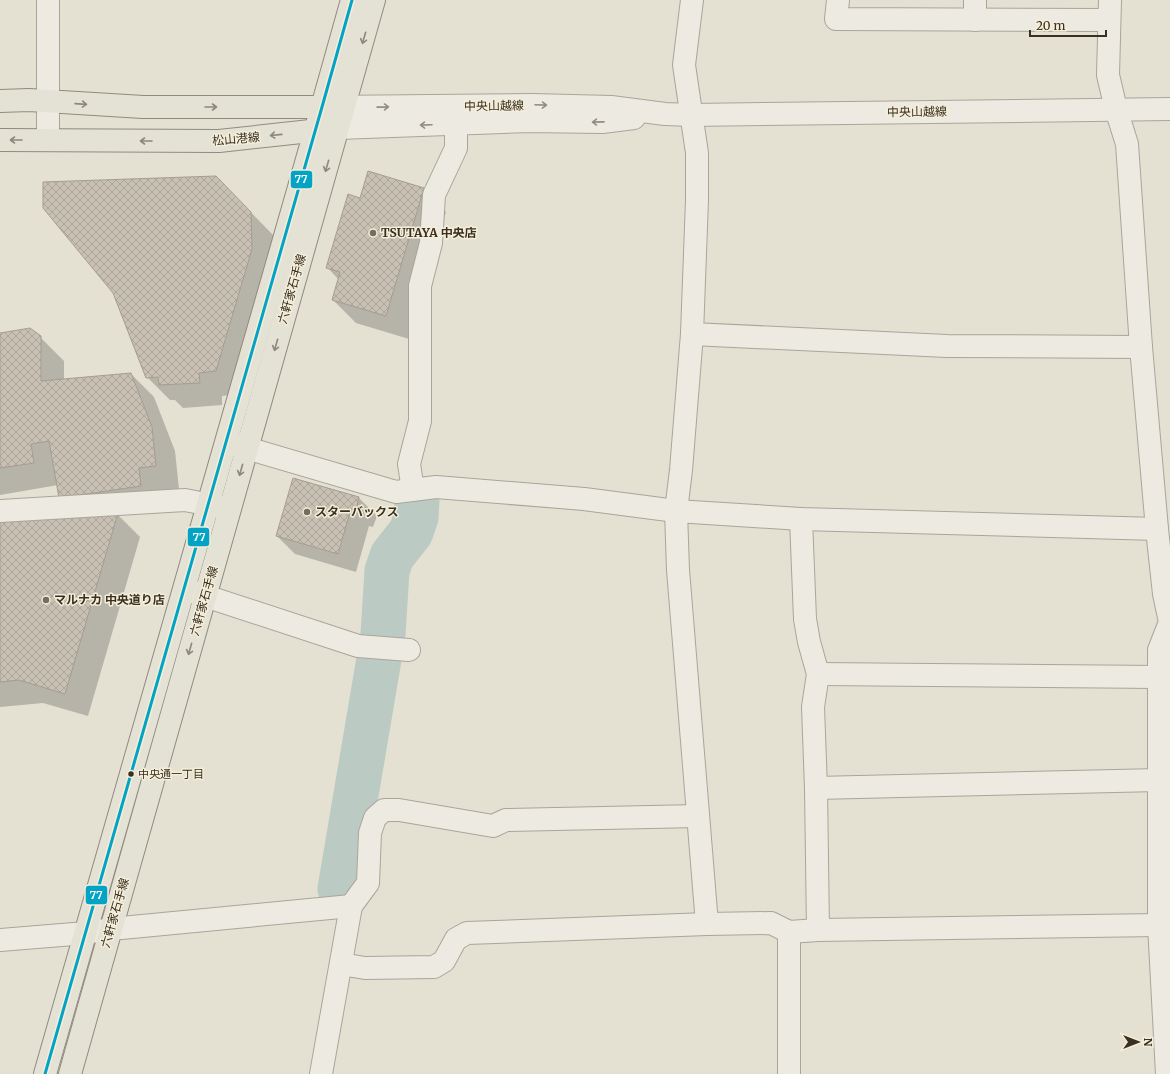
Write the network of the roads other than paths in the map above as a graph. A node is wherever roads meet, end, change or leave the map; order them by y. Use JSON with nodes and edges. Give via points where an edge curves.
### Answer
{"nodes":[{"id":1,"x":48,"y":0,"type":"edge"},
{"id":2,"x":352,"y":0,"type":"edge"},
{"id":3,"x":374,"y":0,"type":"edge"},
{"id":4,"x":692,"y":0,"type":"edge"},
{"id":5,"x":838,"y":0,"type":"edge"},
{"id":6,"x":975,"y":10,"type":"edge"},
{"id":7,"x":1109,"y":10,"type":"edge"},
{"id":8,"x":0,"y":101,"type":"edge"},
{"id":9,"x":48,"y":102,"type":"junction"},
{"id":10,"x":322,"y":107,"type":"junction"},
{"id":11,"x":344,"y":107,"type":"junction"},
{"id":12,"x":1116,"y":109,"type":"junction"},
{"id":13,"x":1170,"y":109,"type":"edge"},
{"id":14,"x":456,"y":115,"type":"junction"},
{"id":15,"x":691,"y":116,"type":"junction"},
{"id":16,"x":338,"y":128,"type":"junction"},
{"id":17,"x":315,"y":131,"type":"junction"},
{"id":18,"x":0,"y":140,"type":"edge"},
{"id":19,"x":48,"y":140,"type":"junction"},
{"id":20,"x":692,"y":334,"type":"junction"},
{"id":21,"x":1142,"y":347,"type":"junction"},
{"id":22,"x":226,"y":442,"type":"junction"},
{"id":23,"x":247,"y":448,"type":"junction"},
{"id":24,"x":413,"y":490,"type":"junction"},
{"id":25,"x":208,"y":504,"type":"junction"},
{"id":26,"x":230,"y":509,"type":"junction"},
{"id":27,"x":0,"y":510,"type":"edge"},
{"id":28,"x":676,"y":511,"type":"junction"},
{"id":29,"x":801,"y":519,"type":"junction"},
{"id":30,"x":1156,"y":529,"type":"junction"},
{"id":31,"x":184,"y":589,"type":"junction"},
{"id":32,"x":205,"y":597,"type":"junction"},
{"id":33,"x":1170,"y":622,"type":"edge"},
{"id":34,"x":409,"y":650,"type":"dead end"},
{"id":35,"x":818,"y":674,"type":"junction"},
{"id":36,"x":1159,"y":677,"type":"junction"},
{"id":37,"x":1159,"y":780,"type":"junction"},
{"id":38,"x":816,"y":788,"type":"junction"},
{"id":39,"x":698,"y":816,"type":"junction"},
{"id":40,"x":1164,"y":834,"type":"edge"},
{"id":41,"x":351,"y":906,"type":"junction"},
{"id":42,"x":1162,"y":921,"type":"edge"},
{"id":43,"x":707,"y":924,"type":"junction"},
{"id":44,"x":111,"y":929,"type":"junction"},
{"id":45,"x":818,"y":930,"type":"junction"},
{"id":46,"x":789,"y":932,"type":"junction"},
{"id":47,"x":86,"y":933,"type":"junction"},
{"id":48,"x":0,"y":940,"type":"edge"},
{"id":49,"x":341,"y":964,"type":"junction"},
{"id":50,"x":1166,"y":991,"type":"edge"},
{"id":51,"x":45,"y":1074,"type":"edge"},
{"id":52,"x":70,"y":1074,"type":"edge"},
{"id":53,"x":322,"y":1074,"type":"edge"},
{"id":54,"x":789,"y":1074,"type":"edge"},
{"id":55,"x":1167,"y":1074,"type":"edge"}],
"edges":[{"from":1,"to":9,"type":"street"},
{"from":2,"to":10,"type":"main road"},
{"from":3,"to":11,"type":"main road","one_way":true},
{"from":4,"to":15,"type":"street","via":[[684,66]]},
{"from":5,"to":6,"type":"street","via":[[836,19]]},
{"from":6,"to":7,"type":"street"},
{"from":7,"to":12,"type":"street","via":[[1108,75]]},
{"from":8,"to":9,"type":"main road"},
{"from":9,"to":10,"type":"main road","one_way":true,"via":[[143,107]]},
{"from":9,"to":19,"type":"street"},
{"from":10,"to":11,"type":"street","name":"中央山越線"},
{"from":10,"to":17,"type":"main road","name":"六軒家石手線"},
{"from":11,"to":14,"type":"street","name":"中央山越線","one_way":true},
{"from":11,"to":16,"type":"main road"},
{"from":12,"to":13,"type":"street","name":"中央山越線"},
{"from":12,"to":15,"type":"street","name":"中央山越線"},
{"from":12,"to":21,"type":"street","via":[[1127,144]]},
{"from":14,"to":15,"type":"street","name":"中央山越線","via":[[528,121],[602,122],[665,114]]},
{"from":14,"to":16,"type":"street","name":"中央山越線","one_way":true},
{"from":14,"to":24,"type":"street","via":[[456,148],[434,195],[430,243],[420,286],[420,421],[409,464]]},
{"from":15,"to":20,"type":"street","via":[[697,153]]},
{"from":16,"to":17,"type":"main road","name":"松山港線"},
{"from":16,"to":23,"type":"main road","name":"六軒家石手線","one_way":true},
{"from":17,"to":19,"type":"main road","name":"松山港線","one_way":true,"via":[[219,141]]},
{"from":17,"to":22,"type":"main road","name":"六軒家石手線"},
{"from":19,"to":18,"type":"main road","name":"松山港線","one_way":true},
{"from":20,"to":21,"type":"street","via":[[947,346]]},
{"from":20,"to":28,"type":"street"},
{"from":21,"to":30,"type":"street"},
{"from":22,"to":23,"type":"street"},
{"from":22,"to":25,"type":"main road","name":"六軒家石手線"},
{"from":23,"to":24,"type":"street","via":[[396,492]]},
{"from":23,"to":26,"type":"main road","name":"六軒家石手線","one_way":true},
{"from":24,"to":28,"type":"street","via":[[436,487],[584,499]]},
{"from":25,"to":26,"type":"street"},
{"from":25,"to":27,"type":"street","via":[[185,500]]},
{"from":25,"to":31,"type":"main road","name":"六軒家石手線"},
{"from":26,"to":32,"type":"main road","name":"六軒家石手線"},
{"from":28,"to":29,"type":"street"},
{"from":28,"to":39,"type":"street","via":[[678,570]]},
{"from":29,"to":30,"type":"street"},
{"from":29,"to":35,"type":"street","via":[[806,620]]},
{"from":30,"to":33,"type":"street"},
{"from":31,"to":32,"type":"street"},
{"from":31,"to":47,"type":"main road","name":"六軒家石手線"},
{"from":32,"to":34,"type":"street","via":[[358,646]]},
{"from":32,"to":44,"type":"main road","name":"六軒家石手線","one_way":true},
{"from":33,"to":36,"type":"street","via":[[1160,650]]},
{"from":35,"to":36,"type":"street"},
{"from":35,"to":38,"type":"street","via":[[813,707]]},
{"from":36,"to":37,"type":"street"},
{"from":37,"to":38,"type":"street"},
{"from":37,"to":40,"type":"street"},
{"from":38,"to":45,"type":"street"},
{"from":39,"to":41,"type":"street","via":[[506,820],[493,826],[399,810],[384,810],[375,818],[370,833],[368,883]]},
{"from":39,"to":43,"type":"street"},
{"from":40,"to":42,"type":"street"},
{"from":41,"to":44,"type":"street"},
{"from":41,"to":49,"type":"street"},
{"from":42,"to":45,"type":"street"},
{"from":42,"to":50,"type":"street"},
{"from":43,"to":46,"type":"street","via":[[771,923]]},
{"from":43,"to":49,"type":"street","via":[[467,933],[456,939],[444,961],[434,967],[365,968]]},
{"from":44,"to":47,"type":"street"},
{"from":44,"to":52,"type":"main road","name":"六軒家石手線"},
{"from":45,"to":46,"type":"street"},
{"from":46,"to":54,"type":"street"},
{"from":47,"to":48,"type":"street"},
{"from":47,"to":51,"type":"main road","name":"六軒家石手線"},
{"from":49,"to":53,"type":"street"},
{"from":50,"to":55,"type":"street"}]}
